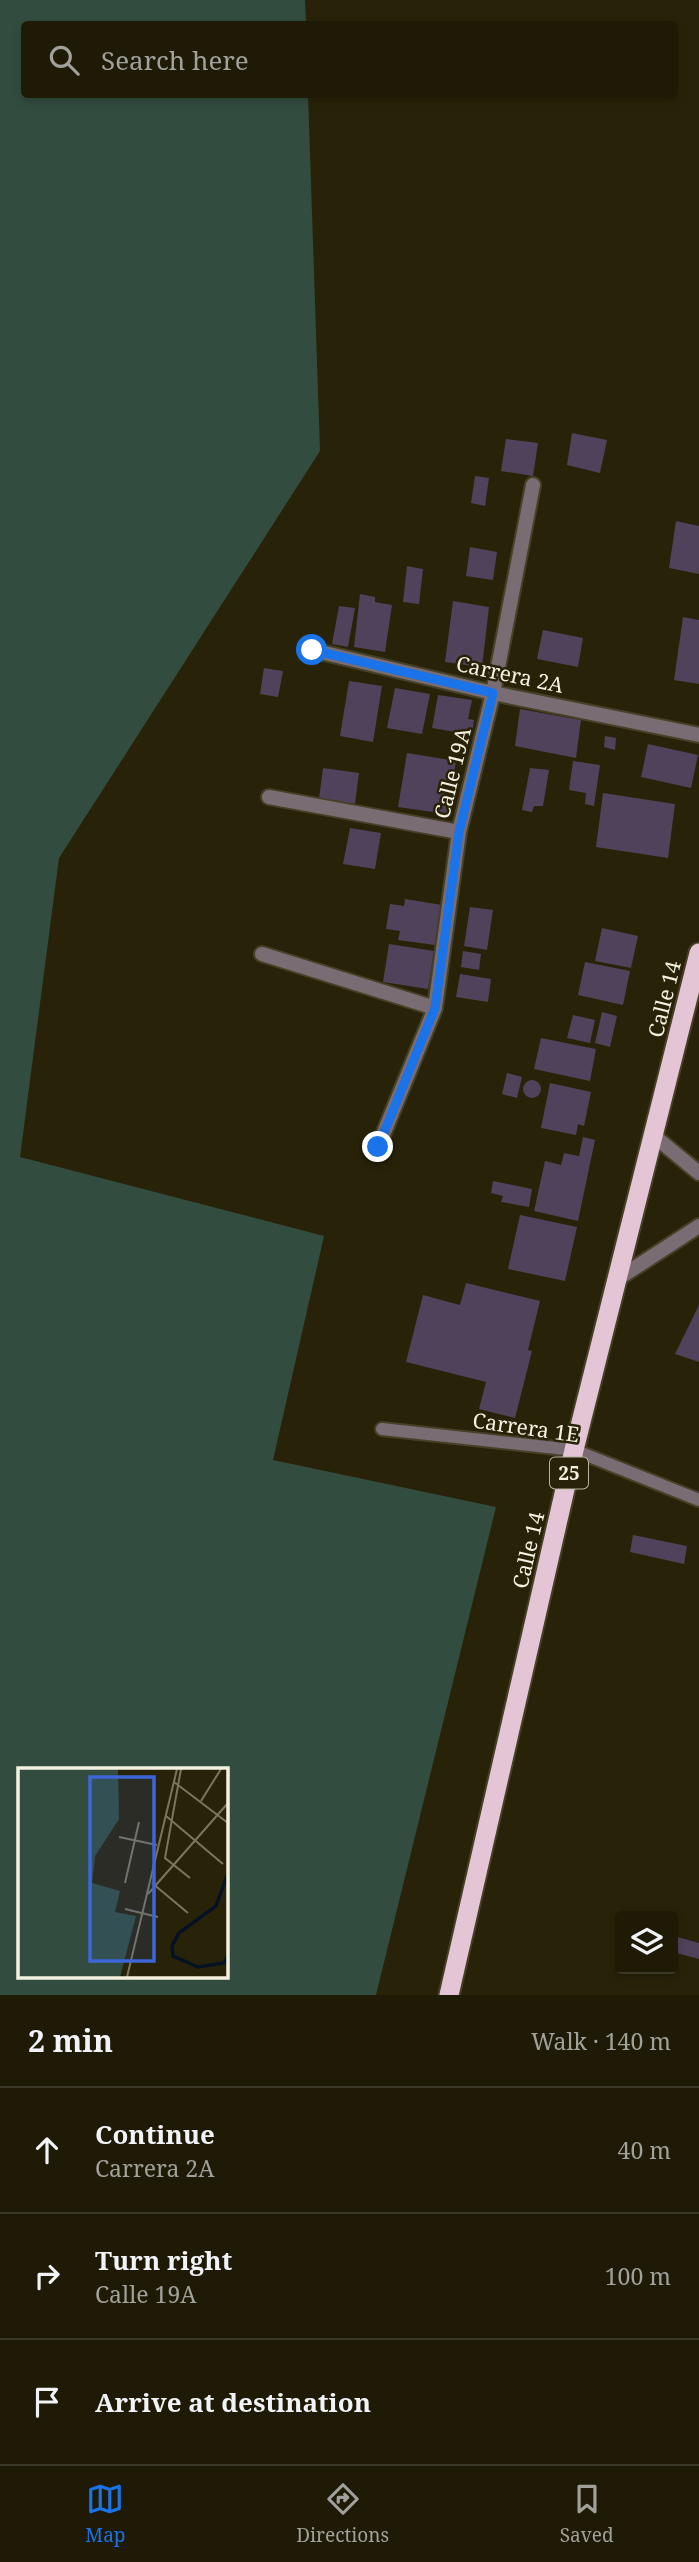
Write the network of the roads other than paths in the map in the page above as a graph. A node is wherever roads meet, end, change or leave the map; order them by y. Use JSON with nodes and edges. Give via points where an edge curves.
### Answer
{"nodes":[{"id":1,"x":533,"y":485,"type":"dead end"},
{"id":2,"x":312,"y":650,"type":"dead end"},
{"id":3,"x":493,"y":693,"type":"junction"},
{"id":4,"x":699,"y":735,"type":"edge"},
{"id":5,"x":269,"y":797,"type":"dead end"},
{"id":6,"x":459,"y":832,"type":"junction"},
{"id":7,"x":699,"y":953,"type":"edge"},
{"id":8,"x":262,"y":954,"type":"dead end"},
{"id":9,"x":435,"y":1008,"type":"junction"},
{"id":10,"x":654,"y":1136,"type":"junction"},
{"id":11,"x":378,"y":1147,"type":"dead end"},
{"id":12,"x":699,"y":1173,"type":"edge"},
{"id":13,"x":699,"y":1226,"type":"edge"},
{"id":14,"x":616,"y":1280,"type":"junction"},
{"id":15,"x":382,"y":1429,"type":"dead end"},
{"id":16,"x":574,"y":1450,"type":"junction"},
{"id":17,"x":699,"y":1500,"type":"edge"},
{"id":18,"x":449,"y":1995,"type":"edge"}],
"edges":[{"from":1,"to":3,"type":"street","name":"Calle 19A"},
{"from":2,"to":3,"type":"street","name":"Carrera 2A"},
{"from":3,"to":4,"type":"street","name":"Carrera 2A"},
{"from":3,"to":6,"type":"street","name":"Calle 19A"},
{"from":5,"to":6,"type":"street"},
{"from":6,"to":9,"type":"street","name":"Calle 19A"},
{"from":7,"to":10,"type":"highway","name":"Calle 14","number":"25"},
{"from":8,"to":9,"type":"street"},
{"from":9,"to":11,"type":"street","name":"Calle 19A"},
{"from":10,"to":12,"type":"street"},
{"from":10,"to":14,"type":"highway","name":"Calle 14","number":"25"},
{"from":13,"to":14,"type":"street"},
{"from":14,"to":16,"type":"highway","name":"Calle 14","number":"25"},
{"from":15,"to":16,"type":"lane","name":"Carrera 1E"},
{"from":16,"to":17,"type":"lane","name":"Carrera 1E"},
{"from":16,"to":18,"type":"highway","name":"Calle 14","number":"25"}]}
